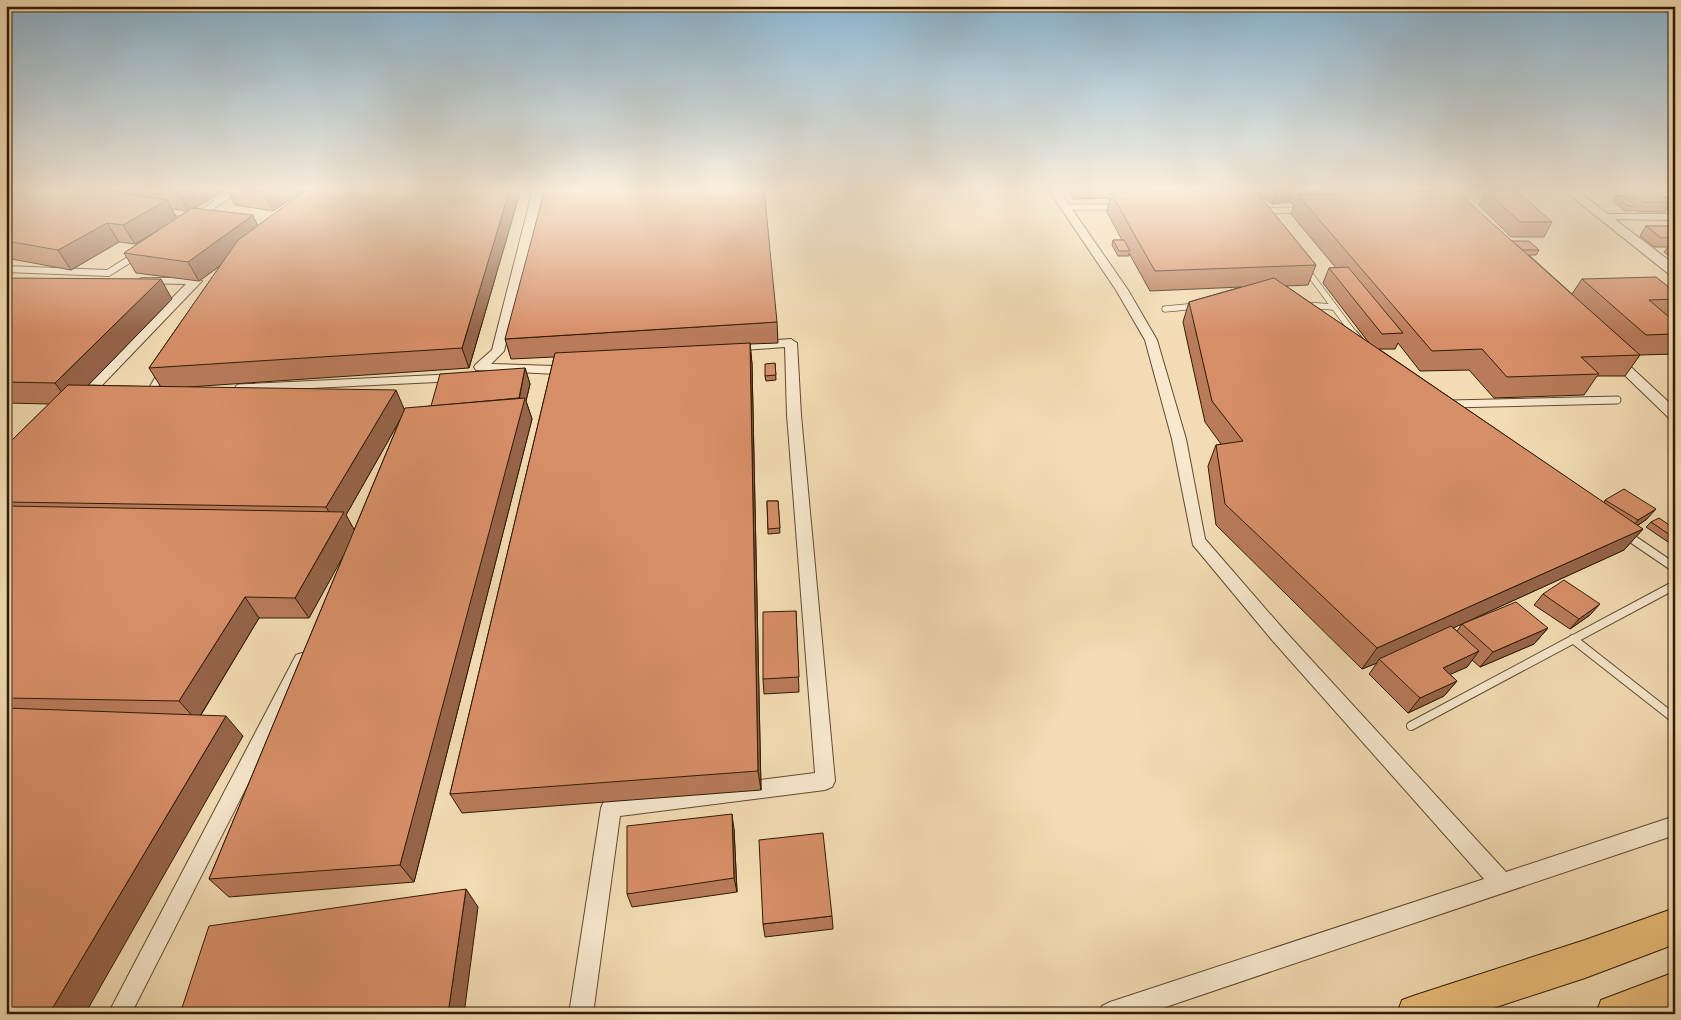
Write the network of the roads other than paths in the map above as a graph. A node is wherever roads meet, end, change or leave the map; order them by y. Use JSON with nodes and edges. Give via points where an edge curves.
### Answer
{"nodes":[{"id":1,"x":528,"y":237,"type":"edge"},
{"id":2,"x":1085,"y":237,"type":"edge"},
{"id":3,"x":1631,"y":237,"type":"edge"},
{"id":4,"x":156,"y":242,"type":"edge"},
{"id":5,"x":1299,"y":259,"type":"edge"},
{"id":6,"x":6,"y":269,"type":"edge"},
{"id":7,"x":1675,"y":272,"type":"edge"},
{"id":8,"x":6,"y":279,"type":"edge"},
{"id":9,"x":1293,"y":304,"type":"edge"},
{"id":10,"x":1209,"y":306,"type":"edge"},
{"id":11,"x":1334,"y":307,"type":"junction"},
{"id":12,"x":1165,"y":309,"type":"dead end"},
{"id":13,"x":1363,"y":346,"type":"edge"},
{"id":14,"x":715,"y":349,"type":"edge"},
{"id":15,"x":1604,"y":349,"type":"edge"},
{"id":16,"x":581,"y":359,"type":"edge"},
{"id":17,"x":165,"y":369,"type":"edge"},
{"id":18,"x":467,"y":376,"type":"junction"},
{"id":19,"x":236,"y":388,"type":"edge"},
{"id":20,"x":158,"y":392,"type":"edge"},
{"id":21,"x":443,"y":396,"type":"edge"},
{"id":22,"x":1617,"y":400,"type":"dead end"},
{"id":23,"x":1442,"y":404,"type":"edge"},
{"id":24,"x":74,"y":407,"type":"edge"},
{"id":25,"x":1675,"y":416,"type":"edge"},
{"id":26,"x":1618,"y":530,"type":"edge"},
{"id":27,"x":1675,"y":568,"type":"edge"},
{"id":28,"x":1675,"y":585,"type":"edge"},
{"id":29,"x":1573,"y":639,"type":"junction"},
{"id":30,"x":312,"y":641,"type":"edge"},
{"id":31,"x":1675,"y":719,"type":"edge"},
{"id":32,"x":1411,"y":726,"type":"dead end"},
{"id":33,"x":1675,"y":825,"type":"edge"},
{"id":34,"x":1502,"y":884,"type":"junction"},
{"id":35,"x":1675,"y":926,"type":"edge"},
{"id":36,"x":1675,"y":991,"type":"edge"},
{"id":37,"x":119,"y":1014,"type":"edge"},
{"id":38,"x":581,"y":1014,"type":"edge"},
{"id":39,"x":1110,"y":1014,"type":"edge"},
{"id":40,"x":1416,"y":1014,"type":"edge"},
{"id":41,"x":1615,"y":1014,"type":"edge"}],
"edges":[{"from":1,"to":18,"type":"street","via":[[498,351]]},
{"from":2,"to":34,"type":"street","via":[[1151,340],[1179,439],[1198,541]]},
{"from":3,"to":7,"type":"street"},
{"from":4,"to":6,"type":"street","via":[[109,273]]},
{"from":5,"to":11,"type":"lane"},
{"from":8,"to":24,"type":"street","via":[[196,281]]},
{"from":9,"to":11,"type":"lane"},
{"from":10,"to":12,"type":"lane"},
{"from":11,"to":13,"type":"lane"},
{"from":14,"to":38,"type":"street","via":[[791,343],[794,414],[825,781],[611,808]]},
{"from":15,"to":25,"type":"street"},
{"from":16,"to":18,"type":"street","via":[[556,370]]},
{"from":17,"to":20,"type":"lane","via":[[149,393]]},
{"from":18,"to":19,"type":"lane"},
{"from":18,"to":21,"type":"street"},
{"from":22,"to":23,"type":"lane"},
{"from":26,"to":27,"type":"lane"},
{"from":28,"to":29,"type":"lane"},
{"from":29,"to":31,"type":"lane"},
{"from":29,"to":32,"type":"lane"},
{"from":30,"to":37,"type":"street"},
{"from":33,"to":34,"type":"street"},
{"from":34,"to":39,"type":"street"},
{"from":35,"to":40,"type":"highway"},
{"from":36,"to":41,"type":"highway"}]}
